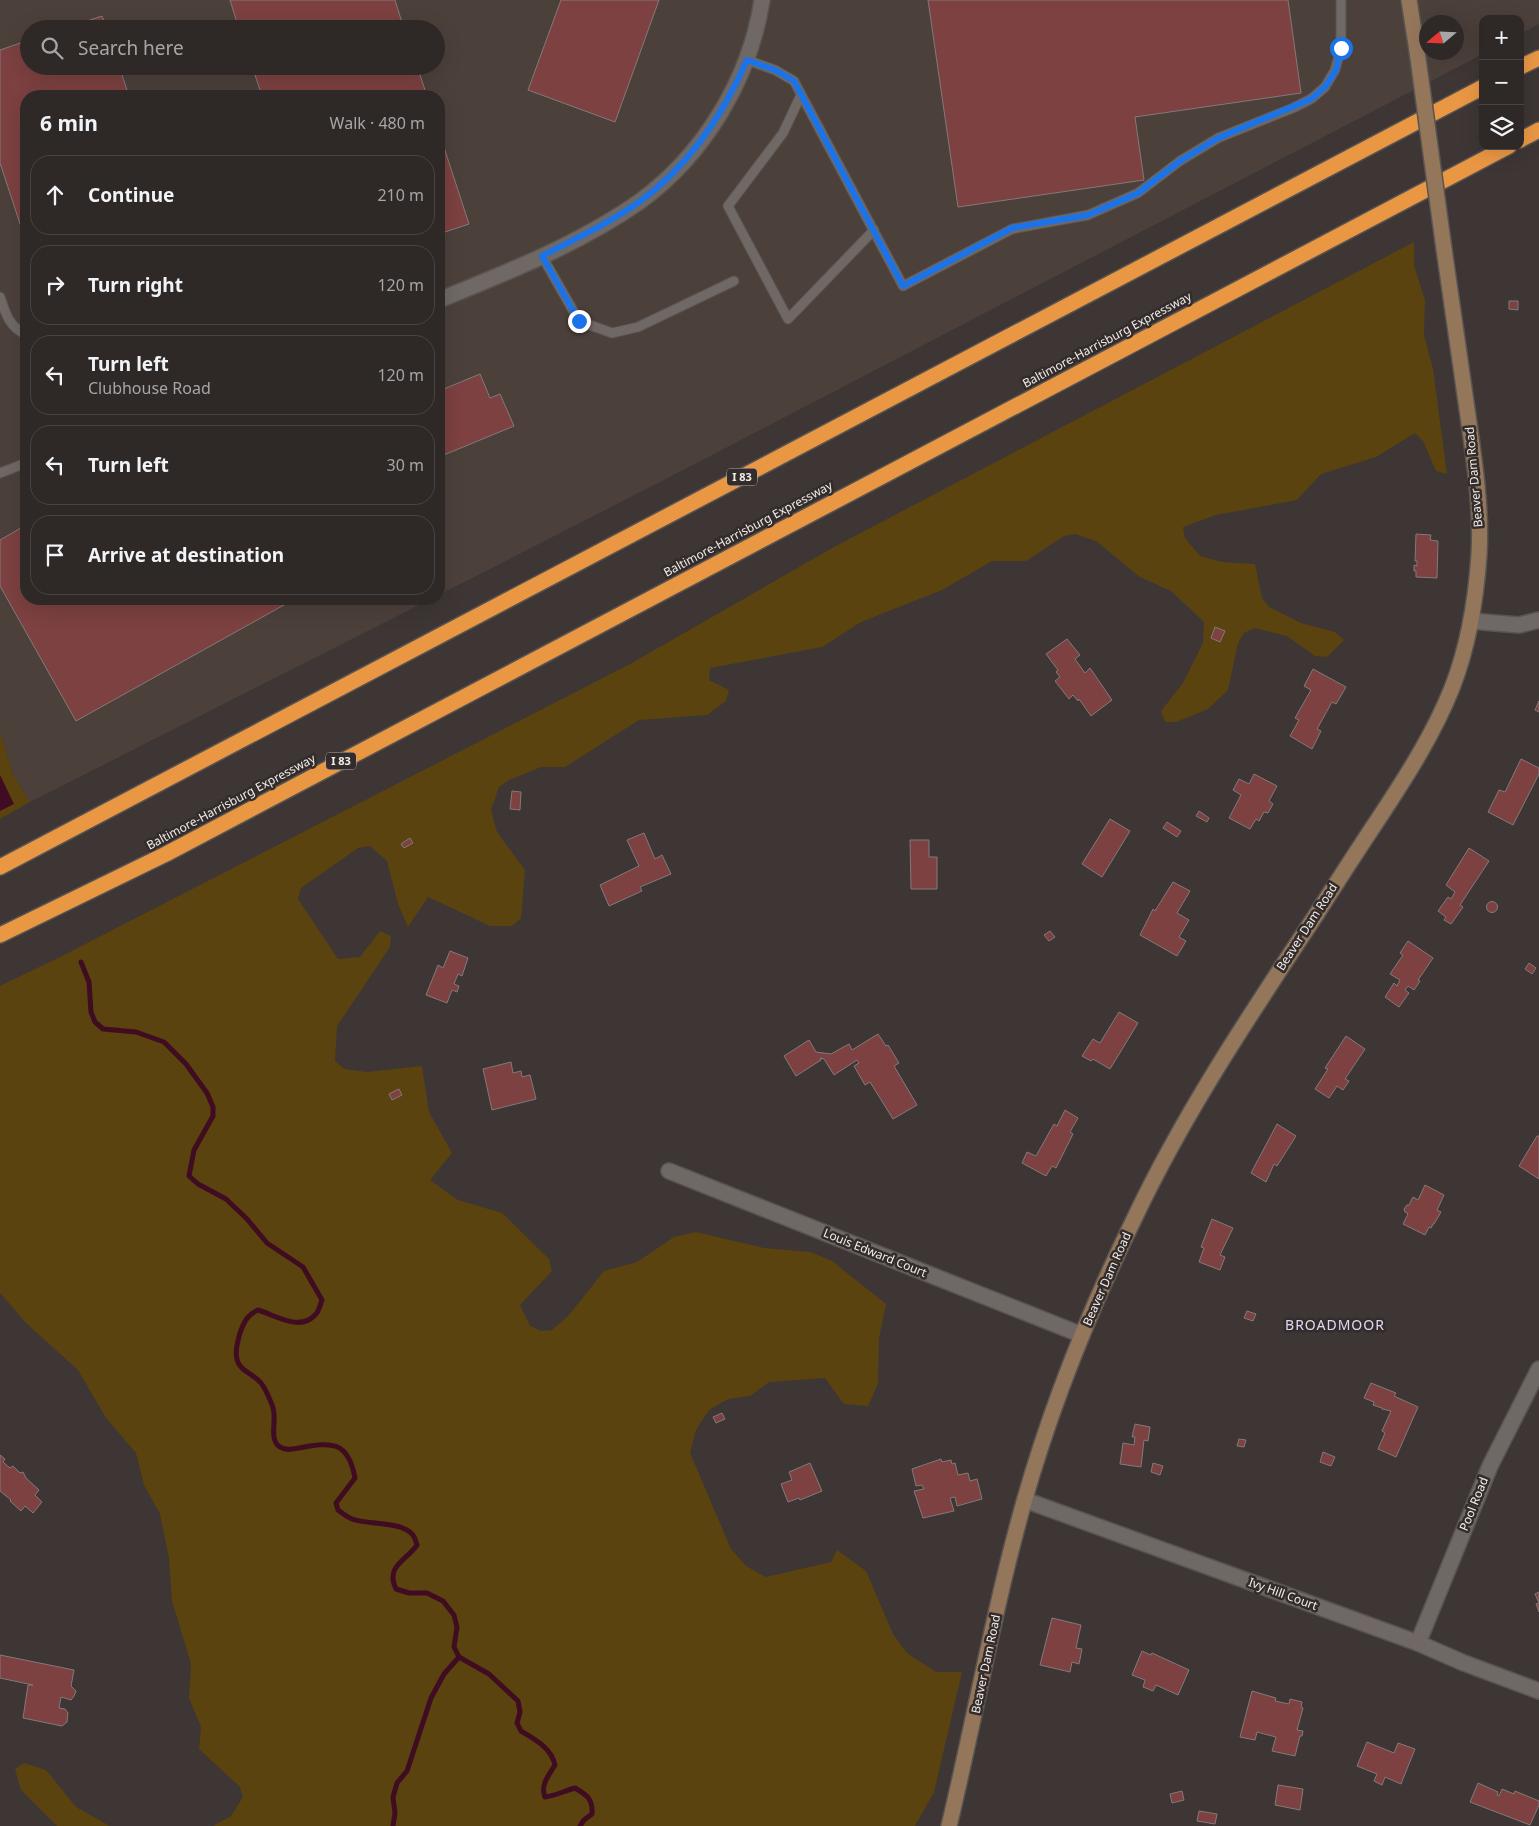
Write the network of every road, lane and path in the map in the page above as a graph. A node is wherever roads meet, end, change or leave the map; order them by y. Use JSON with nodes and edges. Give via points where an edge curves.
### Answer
{"nodes":[{"id":1,"x":762,"y":0,"type":"edge"},
{"id":2,"x":1341,"y":0,"type":"edge"},
{"id":3,"x":1409,"y":0,"type":"edge"},
{"id":4,"x":1539,"y":58,"type":"edge"},
{"id":5,"x":747,"y":60,"type":"junction"},
{"id":6,"x":1524,"y":65,"type":"edge"},
{"id":7,"x":1479,"y":89,"type":"edge"},
{"id":8,"x":801,"y":95,"type":"junction"},
{"id":9,"x":1539,"y":130,"type":"edge"},
{"id":10,"x":1524,"y":138,"type":"edge"},
{"id":11,"x":1501,"y":150,"type":"edge"},
{"id":12,"x":874,"y":230,"type":"junction"},
{"id":13,"x":542,"y":256,"type":"junction"},
{"id":14,"x":734,"y":281,"type":"dead end"},
{"id":15,"x":0,"y":297,"type":"edge"},
{"id":16,"x":445,"y":297,"type":"edge"},
{"id":17,"x":20,"y":332,"type":"edge"},
{"id":18,"x":20,"y":465,"type":"edge"},
{"id":19,"x":0,"y":473,"type":"edge"},
{"id":20,"x":1471,"y":620,"type":"junction"},
{"id":21,"x":1539,"y":620,"type":"edge"},
{"id":22,"x":0,"y":867,"type":"edge"},
{"id":23,"x":0,"y":935,"type":"edge"},
{"id":24,"x":669,"y":1171,"type":"dead end"},
{"id":25,"x":1082,"y":1335,"type":"junction"},
{"id":26,"x":1539,"y":1369,"type":"edge"},
{"id":27,"x":1025,"y":1500,"type":"junction"},
{"id":28,"x":1418,"y":1643,"type":"junction"},
{"id":29,"x":1539,"y":1691,"type":"edge"},
{"id":30,"x":949,"y":1826,"type":"edge"}],
"edges":[{"from":1,"to":5,"type":"street"},
{"from":2,"to":12,"type":"lane","via":[[1341,48],[1336,70],[1325,87],[1293,108],[1218,138],[1180,161],[1138,193],[1088,215],[1012,228],[903,286]]},
{"from":3,"to":20,"type":"street","name":"Beaver Dam Road","bridge":true,"via":[[1479,514],[1479,556]]},
{"from":4,"to":6,"type":"highway"},
{"from":5,"to":8,"type":"lane","via":[[794,81]]},
{"from":5,"to":13,"type":"street","via":[[703,139],[680,166],[640,202]]},
{"from":7,"to":22,"type":"highway","number":"I 83"},
{"from":8,"to":12,"type":"lane"},
{"from":8,"to":12,"type":"lane","via":[[783,133],[728,206],[788,319]]},
{"from":9,"to":10,"type":"highway"},
{"from":11,"to":23,"type":"highway","name":"Baltimore-Harrisburg Expressway","number":"I 83","via":[[166,854]]},
{"from":13,"to":14,"type":"lane","via":[[579,321],[612,333],[638,327]]},
{"from":13,"to":16,"type":"street"},
{"from":15,"to":17,"type":"lane","via":[[6,317]]},
{"from":18,"to":19,"type":"lane"},
{"from":20,"to":21,"type":"street","via":[[1519,624]]},
{"from":20,"to":25,"type":"street","name":"Beaver Dam Road","via":[[1453,687],[1438,721],[1408,774],[1220,1061],[1138,1211]]},
{"from":24,"to":25,"type":"street","name":"Louis Edward Court"},
{"from":25,"to":27,"type":"street","name":"Beaver Dam Road","via":[[1053,1411]]},
{"from":26,"to":28,"type":"street","name":"Pool Road","via":[[1490,1466]]},
{"from":27,"to":28,"type":"street","name":"Ivy Hill Court"},
{"from":27,"to":30,"type":"street","name":"Beaver Dam Road"},
{"from":28,"to":29,"type":"street","name":"Ivy Hill Court"}]}
